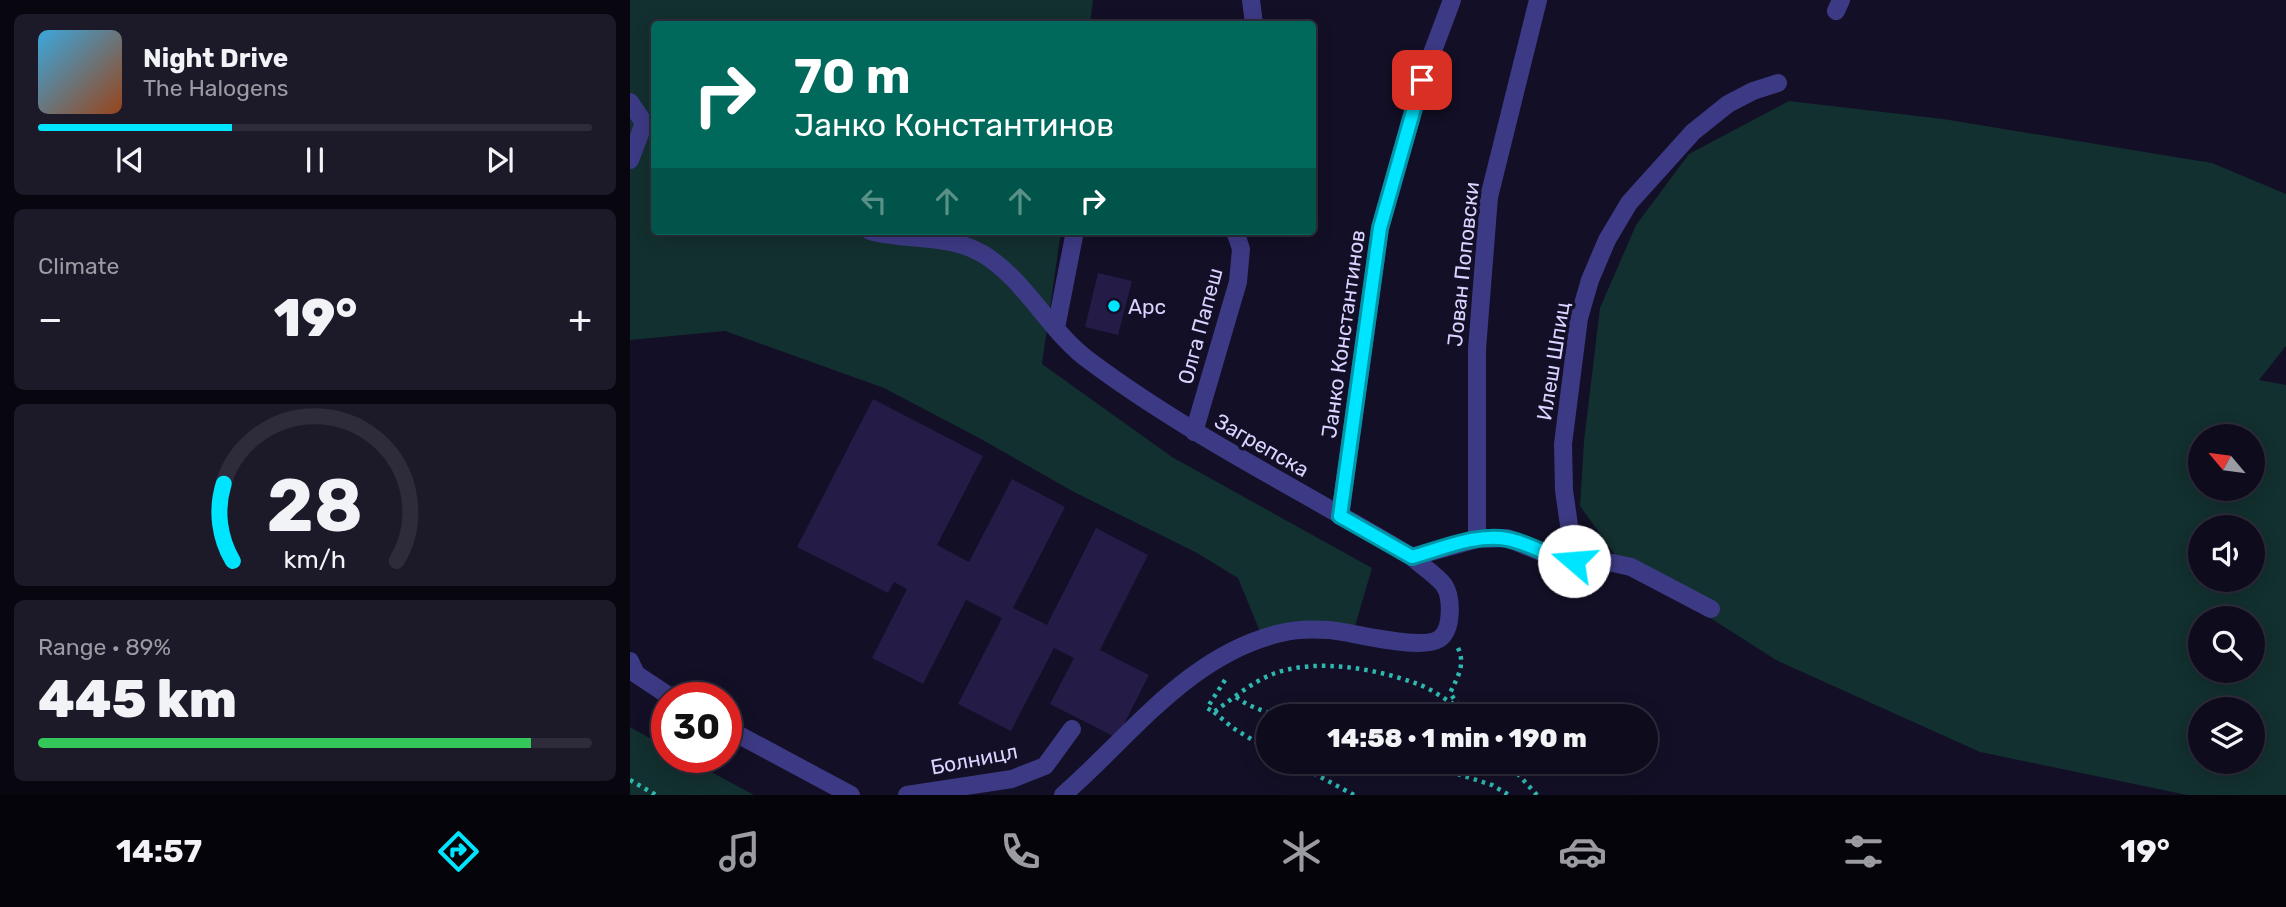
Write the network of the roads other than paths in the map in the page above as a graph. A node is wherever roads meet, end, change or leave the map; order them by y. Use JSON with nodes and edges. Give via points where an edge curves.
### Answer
{"nodes":[{"id":1,"x":1251,"y":0,"type":"edge"},
{"id":2,"x":1452,"y":0,"type":"edge"},
{"id":3,"x":1538,"y":0,"type":"edge"},
{"id":4,"x":1254,"y":21,"type":"edge"},
{"id":5,"x":1778,"y":83,"type":"dead end"},
{"id":6,"x":630,"y":102,"type":"edge"},
{"id":7,"x":650,"y":125,"type":"edge"},
{"id":8,"x":630,"y":160,"type":"edge"},
{"id":9,"x":899,"y":235,"type":"edge"},
{"id":10,"x":1074,"y":235,"type":"edge"},
{"id":11,"x":1237,"y":235,"type":"edge"},
{"id":12,"x":1056,"y":328,"type":"junction"},
{"id":13,"x":1194,"y":432,"type":"junction"},
{"id":14,"x":1340,"y":516,"type":"junction"},
{"id":15,"x":1477,"y":539,"type":"junction"},
{"id":16,"x":1412,"y":557,"type":"junction"},
{"id":17,"x":1574,"y":561,"type":"junction"},
{"id":18,"x":1711,"y":609,"type":"dead end"},
{"id":19,"x":630,"y":661,"type":"edge"},
{"id":20,"x":651,"y":684,"type":"edge"},
{"id":21,"x":1072,"y":729,"type":"dead end"},
{"id":22,"x":742,"y":737,"type":"edge"},
{"id":23,"x":851,"y":795,"type":"edge"},
{"id":24,"x":907,"y":795,"type":"edge"},
{"id":25,"x":1063,"y":795,"type":"edge"}],
"edges":[{"from":1,"to":4,"type":"street"},
{"from":2,"to":14,"type":"street","name":"Јанко Константинов","via":[[1422,80],[1380,228]]},
{"from":3,"to":15,"type":"street","name":"Јован Поповски","via":[[1489,197],[1477,349]]},
{"from":5,"to":17,"type":"street","name":"Илеш Шпиц","via":[[1728,104],[1693,132],[1629,203],[1607,240],[1579,318],[1563,444]]},
{"from":6,"to":7,"type":"street"},
{"from":7,"to":8,"type":"street"},
{"from":9,"to":12,"type":"street","name":"Загрепска","via":[[958,243],[982,253],[1011,274]]},
{"from":10,"to":12,"type":"street"},
{"from":11,"to":13,"type":"street","name":"Олга Папеш","via":[[1241,248],[1238,282]]},
{"from":12,"to":13,"type":"street","name":"Загрепска","via":[[1123,387]]},
{"from":13,"to":14,"type":"street","name":"Загрепска"},
{"from":14,"to":16,"type":"street","name":"Загрепска"},
{"from":15,"to":16,"type":"street"},
{"from":15,"to":17,"type":"street","via":[[1507,538],[1560,560]]},
{"from":16,"to":25,"type":"street","name":"Загрепска","via":[[1445,586],[1450,612],[1448,628],[1440,639],[1408,642],[1304,630],[1282,632],[1236,650],[1160,701]]},
{"from":17,"to":18,"type":"street","via":[[1631,567]]},
{"from":19,"to":20,"type":"street","via":[[636,674]]},
{"from":21,"to":24,"type":"street","name":"Болницл","via":[[1045,766],[1012,779]]},
{"from":22,"to":23,"type":"street"}]}
